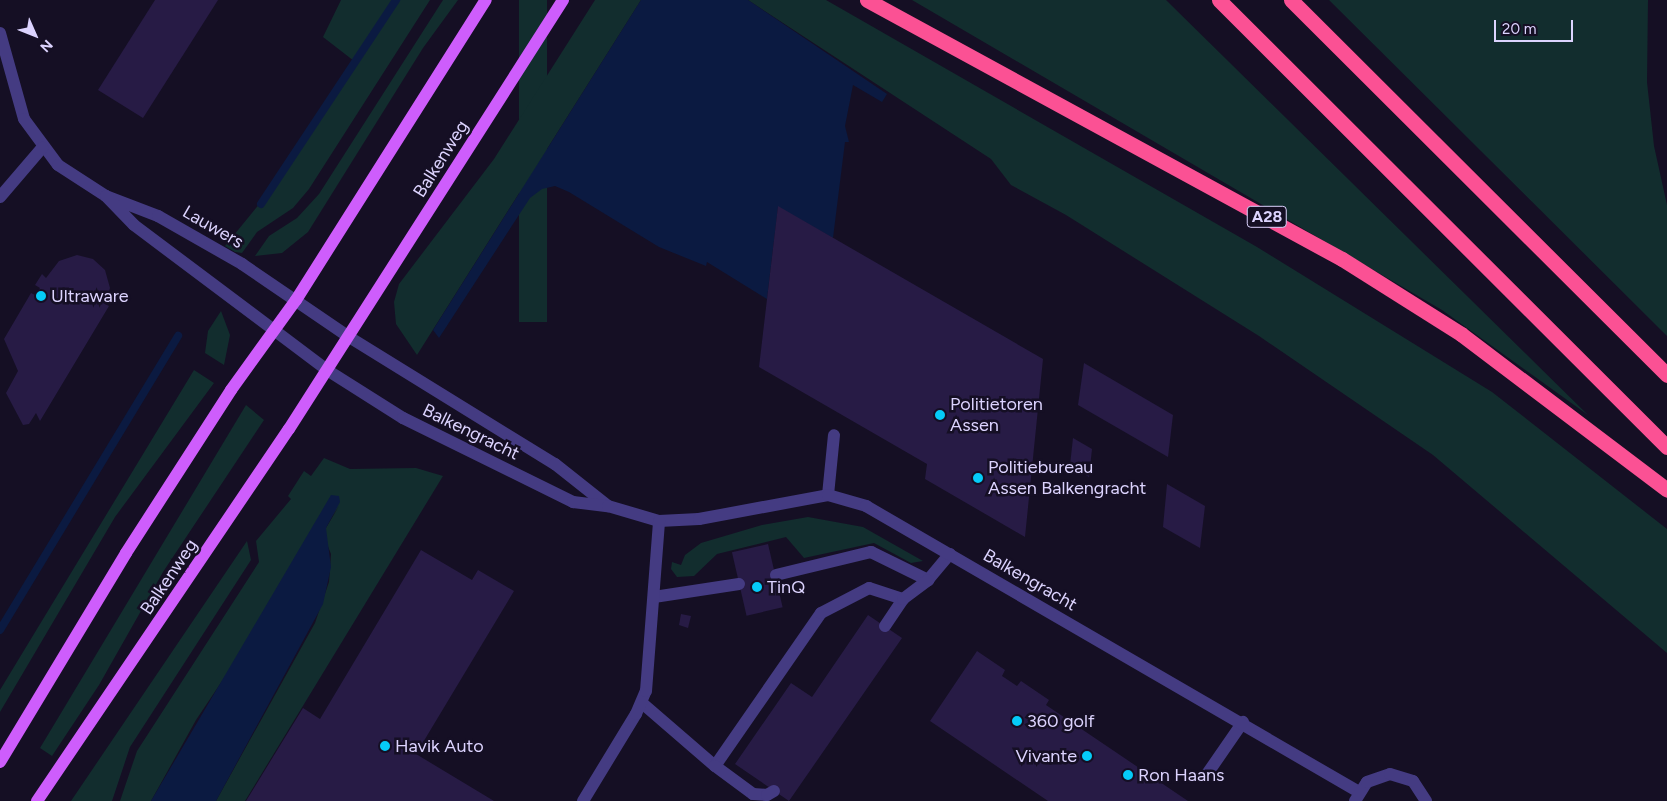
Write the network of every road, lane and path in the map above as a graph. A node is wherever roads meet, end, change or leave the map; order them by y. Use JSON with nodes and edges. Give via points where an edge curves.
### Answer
{"nodes":[{"id":1,"x":486,"y":0,"type":"edge"},
{"id":2,"x":562,"y":0,"type":"edge"},
{"id":3,"x":867,"y":0,"type":"edge"},
{"id":4,"x":1219,"y":0,"type":"edge"},
{"id":5,"x":1291,"y":0,"type":"edge"},
{"id":6,"x":0,"y":34,"type":"edge"},
{"id":7,"x":42,"y":148,"type":"junction"},
{"id":8,"x":106,"y":196,"type":"junction"},
{"id":9,"x":0,"y":197,"type":"edge"},
{"id":10,"x":296,"y":300,"type":"junction"},
{"id":11,"x":274,"y":330,"type":"junction"},
{"id":12,"x":349,"y":337,"type":"junction"},
{"id":13,"x":327,"y":370,"type":"junction"},
{"id":14,"x":1667,"y":375,"type":"edge"},
{"id":15,"x":834,"y":435,"type":"dead end"},
{"id":16,"x":1667,"y":448,"type":"edge"},
{"id":17,"x":1667,"y":490,"type":"edge"},
{"id":18,"x":828,"y":495,"type":"junction"},
{"id":19,"x":608,"y":506,"type":"junction"},
{"id":20,"x":658,"y":521,"type":"junction"},
{"id":21,"x":950,"y":554,"type":"junction"},
{"id":22,"x":776,"y":576,"type":"dead end"},
{"id":23,"x":928,"y":580,"type":"junction"},
{"id":24,"x":739,"y":584,"type":"dead end"},
{"id":25,"x":654,"y":597,"type":"junction"},
{"id":26,"x":903,"y":599,"type":"junction"},
{"id":27,"x":885,"y":626,"type":"dead end"},
{"id":28,"x":639,"y":708,"type":"junction"},
{"id":29,"x":1243,"y":722,"type":"junction"},
{"id":30,"x":0,"y":762,"type":"edge"},
{"id":31,"x":715,"y":766,"type":"junction"},
{"id":32,"x":1204,"y":777,"type":"dead end"},
{"id":33,"x":774,"y":791,"type":"dead end"},
{"id":34,"x":1357,"y":796,"type":"edge"},
{"id":35,"x":37,"y":801,"type":"edge"},
{"id":36,"x":583,"y":801,"type":"edge"},
{"id":37,"x":1426,"y":801,"type":"edge"}],
"edges":[{"from":1,"to":10,"type":"main road"},
{"from":2,"to":12,"type":"main road","name":"Balkenweg"},
{"from":3,"to":17,"type":"highway","number":"A28","via":[[1342,259],[1461,334]]},
{"from":4,"to":16,"type":"highway"},
{"from":5,"to":14,"type":"highway"},
{"from":6,"to":7,"type":"street","name":"Lauwers","via":[[24,119]]},
{"from":7,"to":8,"type":"street","name":"Lauwers","via":[[64,170]]},
{"from":7,"to":9,"type":"street"},
{"from":8,"to":10,"type":"street","name":"Lauwers","via":[[158,216],[242,264]]},
{"from":8,"to":11,"type":"street","name":"Lauwers","via":[[134,225]]},
{"from":10,"to":11,"type":"main road"},
{"from":10,"to":12,"type":"street"},
{"from":11,"to":13,"type":"street"},
{"from":11,"to":30,"type":"main road","via":[[131,545]]},
{"from":12,"to":13,"type":"main road","name":"Balkenweg"},
{"from":12,"to":19,"type":"street","name":"Balkengracht","via":[[555,464]]},
{"from":13,"to":19,"type":"street","name":"Balkengracht","via":[[403,418],[548,490],[573,502]]},
{"from":13,"to":35,"type":"main road","name":"Balkenweg"},
{"from":15,"to":18,"type":"street"},
{"from":18,"to":20,"type":"street","name":"Balkengracht","via":[[699,519]]},
{"from":18,"to":21,"type":"street","name":"Balkengracht","via":[[866,506]]},
{"from":19,"to":20,"type":"street","name":"Balkengracht"},
{"from":20,"to":25,"type":"street"},
{"from":21,"to":23,"type":"street"},
{"from":21,"to":29,"type":"street","name":"Balkengracht"},
{"from":22,"to":23,"type":"street","via":[[871,552]]},
{"from":23,"to":26,"type":"street"},
{"from":24,"to":25,"type":"street"},
{"from":25,"to":28,"type":"street"},
{"from":26,"to":27,"type":"street"},
{"from":26,"to":31,"type":"street","via":[[869,588],[821,613]]},
{"from":28,"to":31,"type":"street"},
{"from":28,"to":36,"type":"street"},
{"from":29,"to":32,"type":"street"},
{"from":29,"to":34,"type":"street","name":"Balkengracht"},
{"from":31,"to":33,"type":"street","via":[[753,794],[767,796]]},
{"from":34,"to":37,"type":"street","name":"Balkengracht","via":[[1367,782],[1390,774],[1413,781]]}]}
